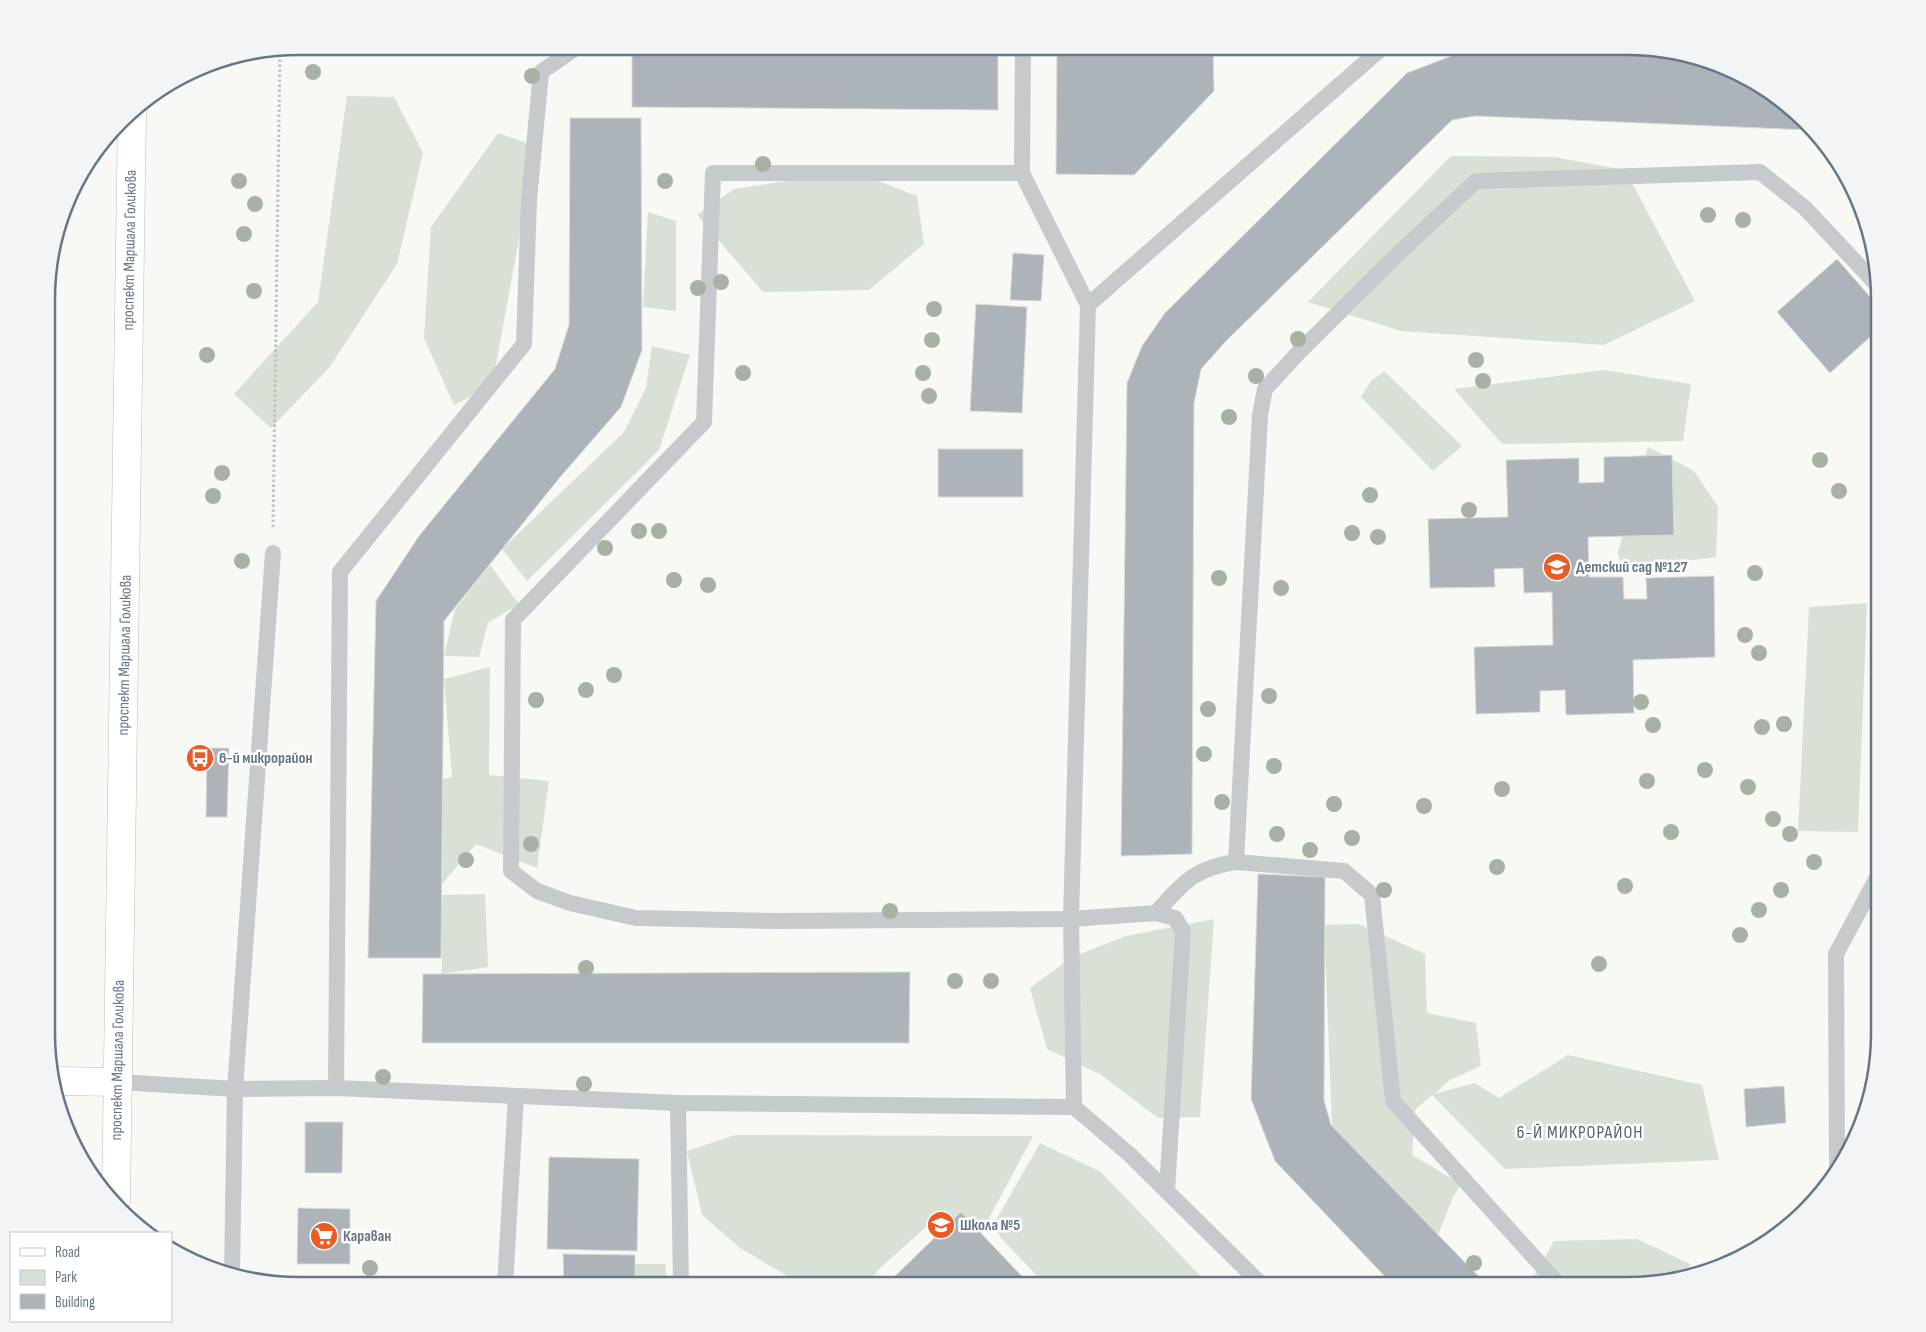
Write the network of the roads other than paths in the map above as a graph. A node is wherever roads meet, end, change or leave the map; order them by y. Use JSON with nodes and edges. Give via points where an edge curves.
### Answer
{"nodes":[{"id":1,"x":566,"y":55,"type":"edge"},
{"id":2,"x":1023,"y":55,"type":"edge"},
{"id":3,"x":1374,"y":55,"type":"edge"},
{"id":4,"x":132,"y":122,"type":"edge"},
{"id":5,"x":1022,"y":173,"type":"junction"},
{"id":6,"x":1870,"y":277,"type":"edge"},
{"id":7,"x":1088,"y":305,"type":"junction"},
{"id":8,"x":273,"y":553,"type":"road end"},
{"id":9,"x":1236,"y":862,"type":"junction"},
{"id":10,"x":1871,"y":889,"type":"edge"},
{"id":11,"x":1156,"y":913,"type":"junction"},
{"id":12,"x":1071,"y":919,"type":"junction"},
{"id":13,"x":60,"y":1081,"type":"edge"},
{"id":14,"x":118,"y":1082,"type":"junction"},
{"id":15,"x":336,"y":1088,"type":"junction"},
{"id":16,"x":235,"y":1089,"type":"junction"},
{"id":17,"x":516,"y":1096,"type":"junction"},
{"id":18,"x":678,"y":1102,"type":"junction"},
{"id":19,"x":1074,"y":1106,"type":"junction"},
{"id":20,"x":1837,"y":1157,"type":"edge"},
{"id":21,"x":1167,"y":1191,"type":"junction"},
{"id":22,"x":116,"y":1194,"type":"edge"},
{"id":23,"x":232,"y":1268,"type":"edge"},
{"id":24,"x":505,"y":1277,"type":"edge"},
{"id":25,"x":681,"y":1277,"type":"edge"},
{"id":26,"x":1254,"y":1277,"type":"edge"},
{"id":27,"x":1552,"y":1277,"type":"edge"}],
"edges":[{"from":1,"to":15,"type":"lane","via":[[542,72],[529,200],[524,344],[340,572]]},
{"from":2,"to":5,"type":"lane"},
{"from":3,"to":7,"type":"lane"},
{"from":4,"to":14,"type":"main road","name":"проспект Маршала Голикова"},
{"from":5,"to":7,"type":"lane"},
{"from":5,"to":12,"type":"lane","via":[[713,173],[704,422],[513,620],[510,870],[537,891],[636,918],[778,921]]},
{"from":6,"to":9,"type":"lane","via":[[1805,208],[1760,172],[1476,181],[1393,259],[1265,389],[1260,415]]},
{"from":7,"to":12,"type":"lane"},
{"from":8,"to":16,"type":"lane"},
{"from":9,"to":11,"type":"lane","via":[[1220,864],[1186,879]]},
{"from":9,"to":27,"type":"lane","via":[[1344,871],[1372,895],[1393,1100]]},
{"from":10,"to":20,"type":"lane","via":[[1836,954]]},
{"from":11,"to":12,"type":"lane"},
{"from":11,"to":21,"type":"lane","via":[[1175,918],[1183,931]]},
{"from":12,"to":19,"type":"lane"},
{"from":13,"to":14,"type":"main road"},
{"from":14,"to":16,"type":"lane"},
{"from":14,"to":22,"type":"main road","name":"проспект Маршала Голикова"},
{"from":15,"to":16,"type":"lane"},
{"from":15,"to":17,"type":"lane"},
{"from":16,"to":23,"type":"lane"},
{"from":17,"to":18,"type":"lane"},
{"from":17,"to":24,"type":"lane"},
{"from":18,"to":19,"type":"lane"},
{"from":18,"to":25,"type":"lane"},
{"from":19,"to":21,"type":"lane"},
{"from":21,"to":26,"type":"lane"}]}
